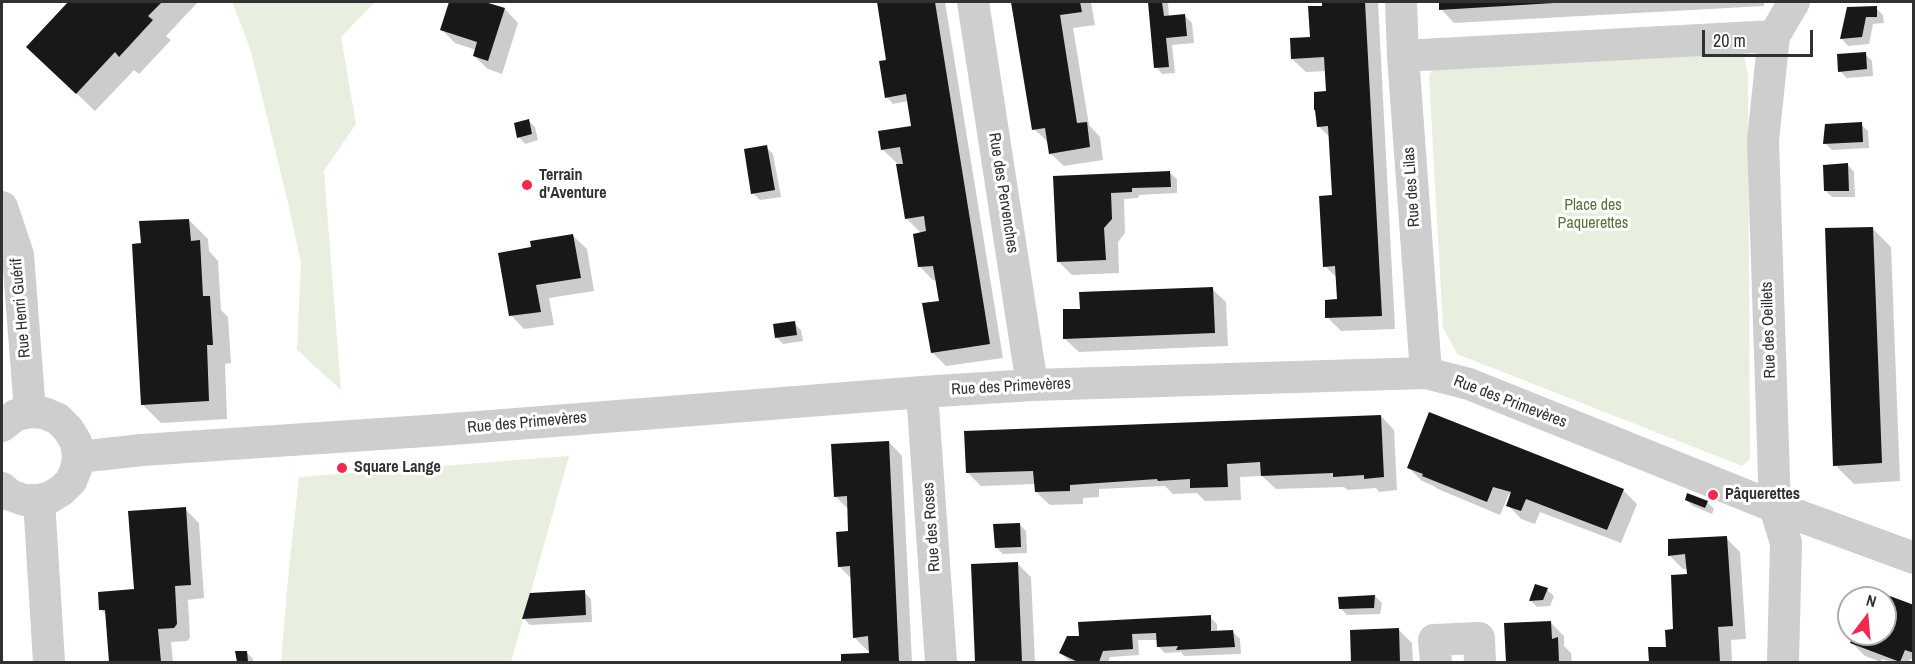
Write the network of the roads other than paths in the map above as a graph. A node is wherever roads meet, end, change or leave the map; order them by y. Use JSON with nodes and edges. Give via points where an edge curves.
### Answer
{"nodes":[{"id":1,"x":973,"y":2,"type":"edge"},
{"id":2,"x":1401,"y":2,"type":"edge"},
{"id":3,"x":1794,"y":2,"type":"edge"},
{"id":4,"x":1774,"y":36,"type":"junction"},
{"id":5,"x":1403,"y":56,"type":"junction"},
{"id":6,"x":2,"y":207,"type":"edge"},
{"id":7,"x":1426,"y":373,"type":"junction"},
{"id":8,"x":1032,"y":385,"type":"junction"},
{"id":9,"x":922,"y":392,"type":"junction"},
{"id":10,"x":30,"y":412,"type":"junction"},
{"id":11,"x":2,"y":426,"type":"edge"},
{"id":12,"x":78,"y":457,"type":"junction"},
{"id":13,"x":2,"y":488,"type":"edge"},
{"id":14,"x":39,"y":500,"type":"junction"},
{"id":15,"x":1775,"y":507,"type":"junction"},
{"id":16,"x":1914,"y":558,"type":"edge"},
{"id":17,"x":49,"y":663,"type":"edge"},
{"id":18,"x":941,"y":663,"type":"edge"},
{"id":19,"x":1436,"y":663,"type":"edge"},
{"id":20,"x":1480,"y":663,"type":"edge"},
{"id":21,"x":1783,"y":663,"type":"edge"}],
"edges":[{"from":1,"to":8,"type":"street","name":"Rue des Pervenches"},
{"from":2,"to":5,"type":"street","name":"Rue des Lilas"},
{"from":3,"to":4,"type":"street","name":"Rue des Oeillets"},
{"from":4,"to":5,"type":"street"},
{"from":4,"to":15,"type":"street","name":"Rue des Oeillets","via":[[1763,140]]},
{"from":5,"to":7,"type":"street","name":"Rue des Lilas"},
{"from":6,"to":10,"type":"street","name":"Rue Henri Guérif","via":[[18,255]]},
{"from":7,"to":8,"type":"street","name":"Rue des Primevères"},
{"from":7,"to":15,"type":"street","name":"Rue des Primevères","via":[[1469,384]]},
{"from":8,"to":9,"type":"street","name":"Rue des Primevères"},
{"from":9,"to":12,"type":"street","name":"Rue des Primevères"},
{"from":9,"to":18,"type":"street","name":"Rue des Roses"},
{"from":10,"to":11,"type":"street","via":[[16,415]]},
{"from":10,"to":12,"type":"street","via":[[58,419],[76,442]]},
{"from":12,"to":14,"type":"street","via":[[71,481],[51,497]]},
{"from":13,"to":14,"type":"street","via":[[24,500]]},
{"from":14,"to":17,"type":"street"},
{"from":15,"to":16,"type":"street","name":"Rue des Primevères"},
{"from":15,"to":21,"type":"street","name":"Rue des Oeillets","via":[[1786,543]]},
{"from":19,"to":20,"type":"street","via":[[1434,640],[1479,638]]}]}
